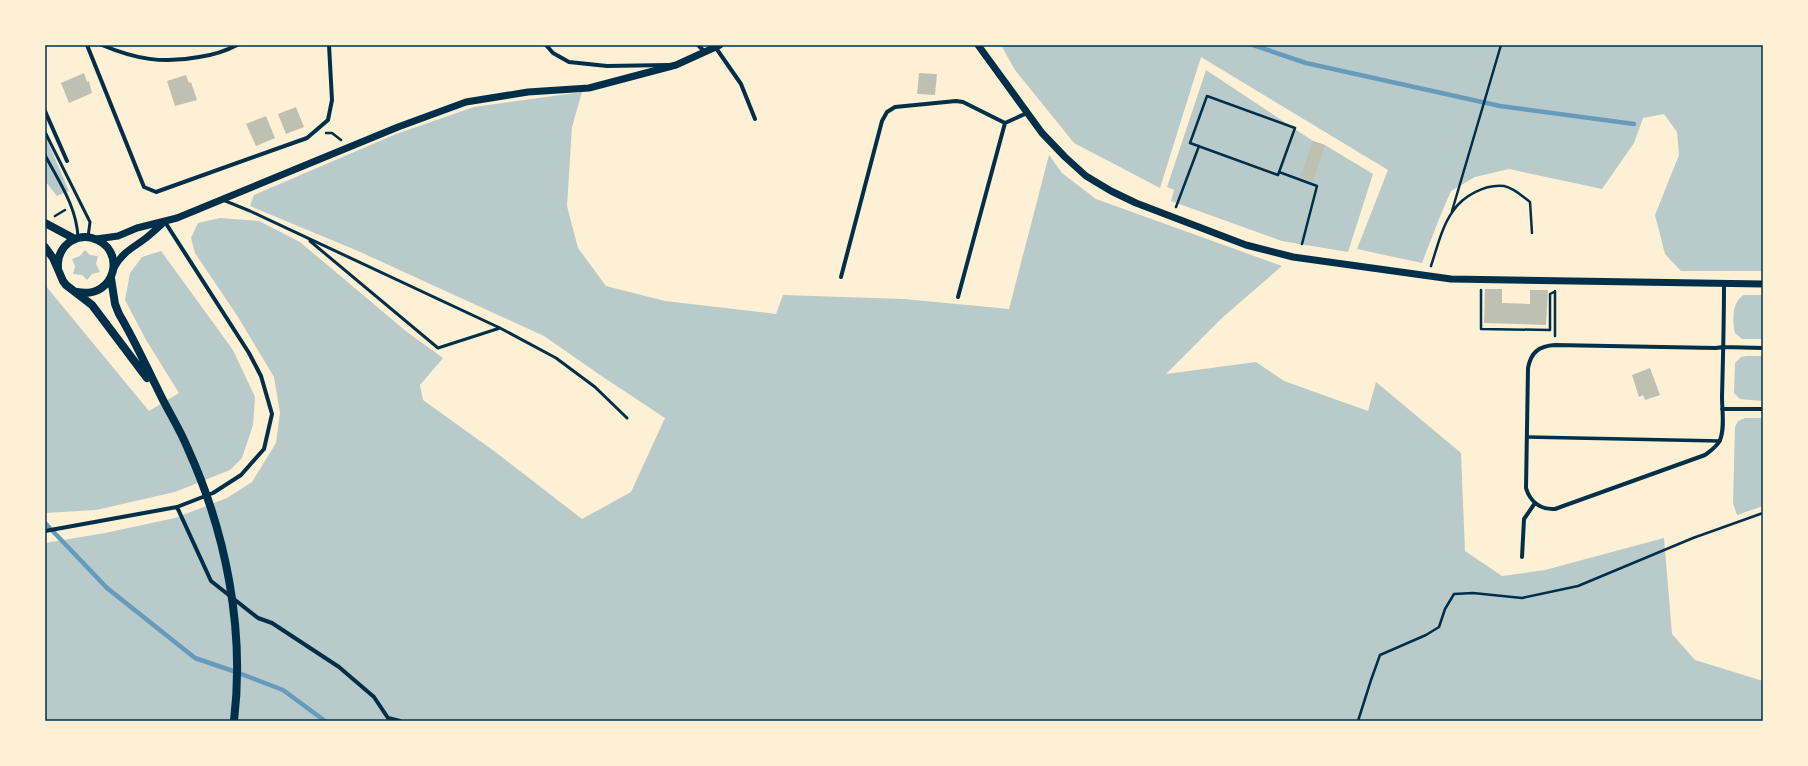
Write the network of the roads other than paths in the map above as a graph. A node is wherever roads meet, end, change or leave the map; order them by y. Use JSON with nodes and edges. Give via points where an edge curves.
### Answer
{"nodes":[{"id":1,"x":87,"y":45,"type":"edge"},
{"id":2,"x":102,"y":45,"type":"edge"},
{"id":3,"x":237,"y":45,"type":"edge"},
{"id":4,"x":329,"y":45,"type":"edge"},
{"id":5,"x":546,"y":45,"type":"edge"},
{"id":6,"x":698,"y":45,"type":"edge"},
{"id":7,"x":978,"y":45,"type":"edge"},
{"id":8,"x":718,"y":46,"type":"edge"},
{"id":9,"x":705,"y":52,"type":"junction"},
{"id":10,"x":676,"y":65,"type":"junction"},
{"id":11,"x":45,"y":111,"type":"edge"},
{"id":12,"x":1027,"y":113,"type":"junction"},
{"id":13,"x":755,"y":119,"type":"dead end"},
{"id":14,"x":1005,"y":123,"type":"junction"},
{"id":15,"x":45,"y":132,"type":"edge"},
{"id":16,"x":45,"y":155,"type":"edge"},
{"id":17,"x":67,"y":161,"type":"dead end"},
{"id":18,"x":223,"y":200,"type":"junction"},
{"id":19,"x":165,"y":222,"type":"junction"},
{"id":20,"x":45,"y":223,"type":"edge"},
{"id":21,"x":92,"y":238,"type":"junction"},
{"id":22,"x":306,"y":238,"type":"junction"},
{"id":23,"x":76,"y":239,"type":"junction"},
{"id":24,"x":45,"y":247,"type":"edge"},
{"id":25,"x":114,"y":268,"type":"junction"},
{"id":26,"x":60,"y":275,"type":"junction"},
{"id":27,"x":841,"y":277,"type":"dead end"},
{"id":28,"x":111,"y":278,"type":"junction"},
{"id":29,"x":1724,"y":284,"type":"junction"},
{"id":30,"x":1763,"y":284,"type":"edge"},
{"id":31,"x":71,"y":289,"type":"junction"},
{"id":32,"x":958,"y":297,"type":"dead end"},
{"id":33,"x":500,"y":328,"type":"junction"},
{"id":34,"x":1723,"y":347,"type":"junction"},
{"id":35,"x":1763,"y":348,"type":"edge"},
{"id":36,"x":160,"y":394,"type":"junction"},
{"id":37,"x":1722,"y":409,"type":"junction"},
{"id":38,"x":1763,"y":410,"type":"edge"},
{"id":39,"x":627,"y":418,"type":"dead end"},
{"id":40,"x":1527,"y":437,"type":"junction"},
{"id":41,"x":1720,"y":441,"type":"junction"},
{"id":42,"x":1534,"y":504,"type":"junction"},
{"id":43,"x":177,"y":507,"type":"junction"},
{"id":44,"x":45,"y":530,"type":"edge"},
{"id":45,"x":1522,"y":557,"type":"dead end"},
{"id":46,"x":234,"y":721,"type":"edge"},
{"id":47,"x":400,"y":721,"type":"edge"}],
"edges":[{"from":1,"to":4,"type":"street","via":[[144,187],[156,192],[307,138],[328,120],[332,100]]},
{"from":2,"to":3,"type":"street","via":[[127,54],[169,61],[221,53]]},
{"from":5,"to":10,"type":"street","via":[[553,53],[569,62],[607,66]]},
{"from":6,"to":9,"type":"street"},
{"from":7,"to":12,"type":"street"},
{"from":8,"to":9,"type":"street"},
{"from":8,"to":13,"type":"street","via":[[741,84]]},
{"from":9,"to":10,"type":"street"},
{"from":10,"to":18,"type":"street","via":[[589,88],[528,92],[466,102],[398,126]]},
{"from":11,"to":17,"type":"street"},
{"from":12,"to":14,"type":"street"},
{"from":12,"to":29,"type":"street","via":[[1065,157],[1086,176],[1111,191],[1246,245],[1293,257],[1451,279]]},
{"from":14,"to":27,"type":"street","via":[[956,101],[895,107],[886,112]]},
{"from":14,"to":32,"type":"street"},
{"from":15,"to":21,"type":"lane","via":[[90,222]]},
{"from":16,"to":23,"type":"lane","via":[[72,206],[77,226]]},
{"from":18,"to":19,"type":"street"},
{"from":18,"to":22,"type":"lane"},
{"from":19,"to":21,"type":"street","via":[[137,228],[118,236]]},
{"from":19,"to":25,"type":"street","via":[[127,250]]},
{"from":19,"to":43,"type":"street","via":[[249,353],[261,376],[272,414],[264,449],[241,475],[213,493]]},
{"from":20,"to":23,"type":"main road"},
{"from":21,"to":23,"type":"main road"},
{"from":21,"to":25,"type":"main road","via":[[108,249],[113,258]]},
{"from":22,"to":33,"type":"lane"},
{"from":22,"to":33,"type":"lane","via":[[438,348]]},
{"from":23,"to":26,"type":"main road","via":[[66,245],[60,254]]},
{"from":24,"to":26,"type":"main road"},
{"from":25,"to":28,"type":"main road"},
{"from":26,"to":31,"type":"main road"},
{"from":28,"to":31,"type":"main road","via":[[95,292],[83,293]]},
{"from":28,"to":36,"type":"main road","via":[[119,314]]},
{"from":29,"to":30,"type":"street"},
{"from":29,"to":34,"type":"street"},
{"from":31,"to":36,"type":"main road","via":[[98,311]]},
{"from":33,"to":39,"type":"lane","via":[[556,358],[595,387]]},
{"from":34,"to":35,"type":"street"},
{"from":34,"to":37,"type":"street"},
{"from":34,"to":40,"type":"street","via":[[1555,345],[1538,349],[1528,368]]},
{"from":36,"to":46,"type":"main road","via":[[198,472],[220,540],[229,581],[236,648]]},
{"from":37,"to":38,"type":"street"},
{"from":37,"to":41,"type":"street"},
{"from":40,"to":41,"type":"street"},
{"from":40,"to":42,"type":"street","via":[[1526,488]]},
{"from":41,"to":42,"type":"street","via":[[1714,449],[1704,455],[1556,509]]},
{"from":42,"to":45,"type":"street","via":[[1524,519]]},
{"from":43,"to":44,"type":"street"},
{"from":43,"to":47,"type":"street","via":[[211,581],[258,618],[272,623],[339,667],[374,697],[388,718]]}]}
